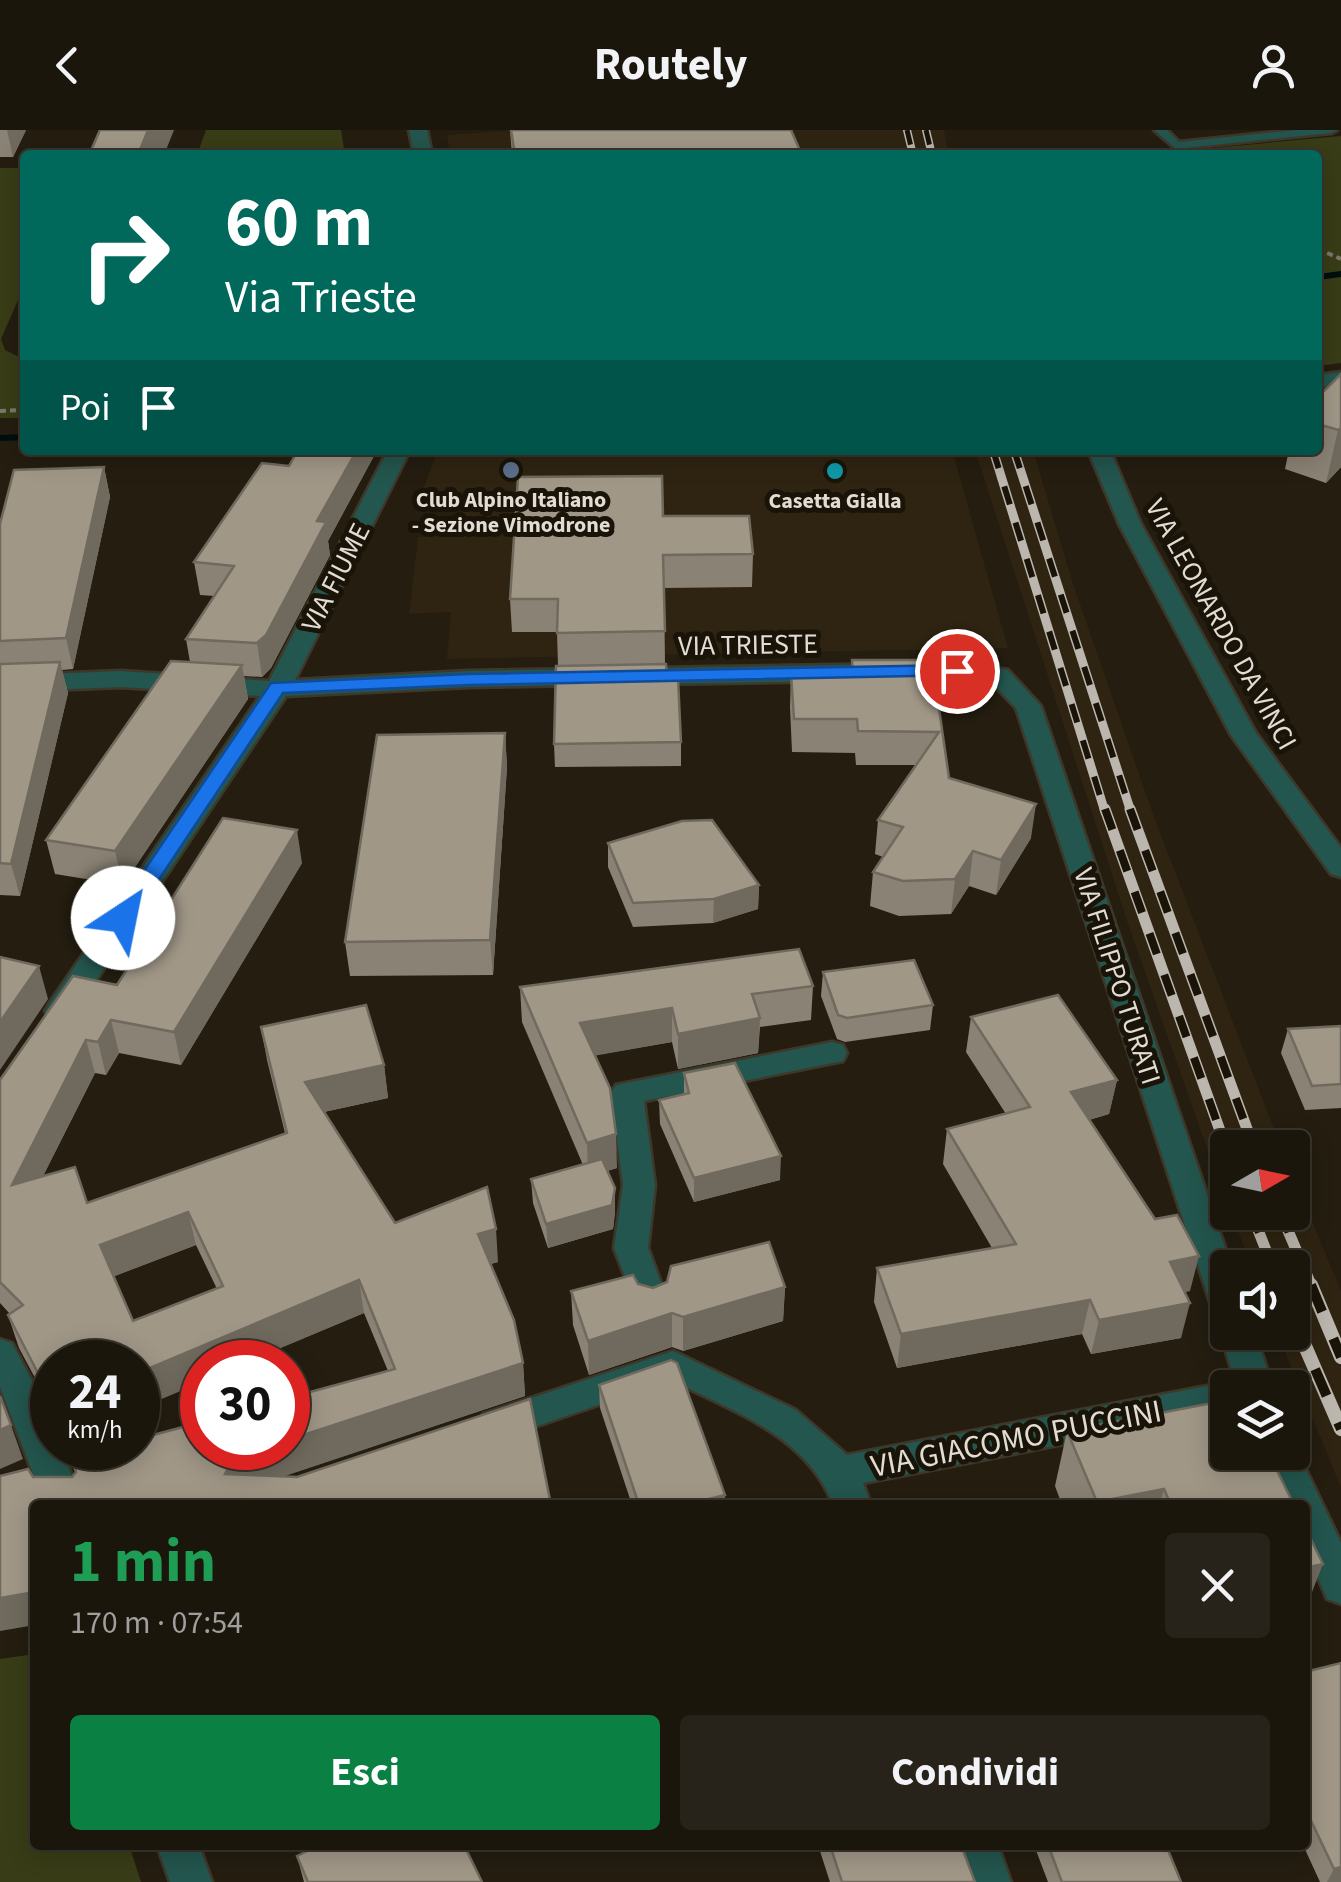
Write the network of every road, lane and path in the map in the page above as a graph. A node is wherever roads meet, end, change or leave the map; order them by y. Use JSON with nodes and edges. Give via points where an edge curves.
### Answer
{"nodes":[{"id":1,"x":1160,"y":130,"type":"edge"},
{"id":2,"x":1331,"y":130,"type":"edge"},
{"id":3,"x":396,"y":455,"type":"edge"},
{"id":4,"x":1102,"y":455,"type":"edge"},
{"id":5,"x":980,"y":672,"type":"joint"},
{"id":6,"x":0,"y":684,"type":"edge"},
{"id":7,"x":278,"y":688,"type":"junction"},
{"id":8,"x":1341,"y":868,"type":"edge"},
{"id":9,"x":43,"y":1036,"type":"edge"},
{"id":10,"x":832,"y":1053,"type":"dead end"},
{"id":11,"x":1210,"y":1251,"type":"edge"},
{"id":12,"x":652,"y":1305,"type":"edge"},
{"id":13,"x":0,"y":1353,"type":"edge"},
{"id":14,"x":1210,"y":1402,"type":"edge"},
{"id":15,"x":464,"y":1435,"type":"edge"},
{"id":16,"x":1291,"y":1470,"type":"edge"},
{"id":17,"x":846,"y":1488,"type":"edge"},
{"id":18,"x":62,"y":1500,"type":"edge"},
{"id":19,"x":1303,"y":1500,"type":"edge"},
{"id":20,"x":1310,"y":1515,"type":"edge"},
{"id":21,"x":1341,"y":1588,"type":"edge"},
{"id":22,"x":180,"y":1850,"type":"edge"},
{"id":23,"x":978,"y":1850,"type":"edge"},
{"id":24,"x":190,"y":1882,"type":"edge"},
{"id":25,"x":990,"y":1882,"type":"edge"}],
"edges":[{"from":1,"to":2,"type":"lane","via":[[1176,146]]},
{"from":3,"to":7,"type":"street","name":"VIA FIUME"},
{"from":4,"to":8,"type":"street","name":"VIA LEONARDO DA VINCI","via":[[1130,524],[1244,735]]},
{"from":5,"to":7,"type":"street","name":"VIA TRIESTE"},
{"from":5,"to":11,"type":"street","name":"VIA FILIPPO TURATI","via":[[999,675],[1028,706]]},
{"from":6,"to":7,"type":"street","name":"VIA TRIESTE","via":[[121,678]]},
{"from":7,"to":9,"type":"street","name":"VIA FIUME"},
{"from":10,"to":12,"type":"street","via":[[626,1093],[638,1185],[631,1248]]},
{"from":13,"to":18,"type":"street"},
{"from":14,"to":17,"type":"street","name":"VIA GIACOMO PUCCINI"},
{"from":15,"to":17,"type":"street","via":[[671,1360],[786,1425],[823,1453]]},
{"from":16,"to":19,"type":"street"},
{"from":20,"to":21,"type":"street"},
{"from":22,"to":24,"type":"street"},
{"from":23,"to":25,"type":"street"}]}
